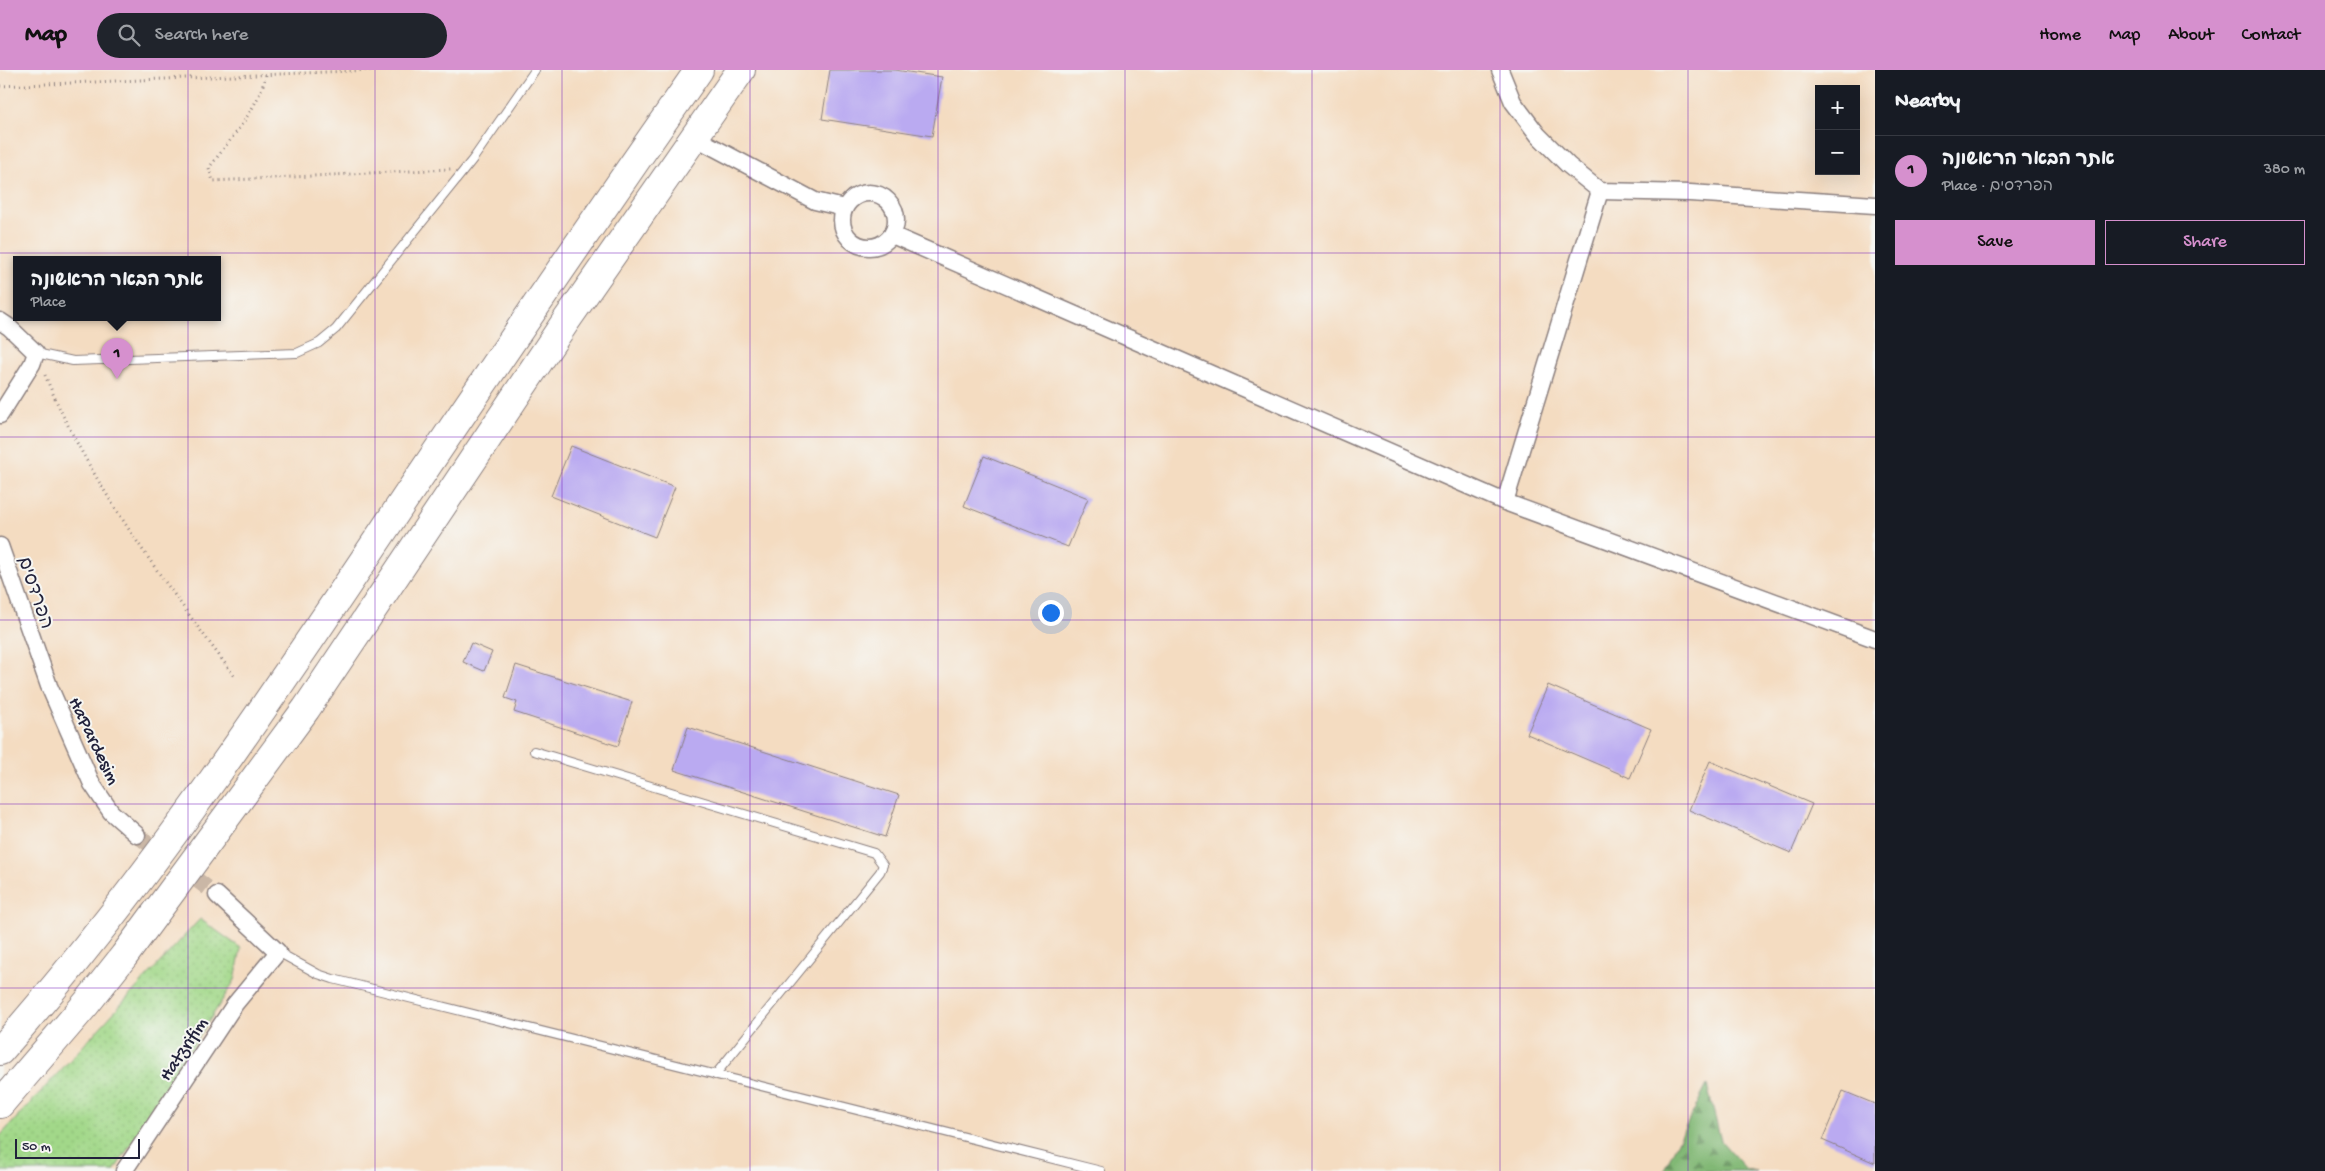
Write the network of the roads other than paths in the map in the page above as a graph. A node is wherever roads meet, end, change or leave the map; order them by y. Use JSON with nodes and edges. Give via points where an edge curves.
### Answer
{"nodes":[{"id":1,"x":535,"y":70,"type":"edge"},
{"id":2,"x":698,"y":70,"type":"edge"},
{"id":3,"x":741,"y":70,"type":"edge"},
{"id":4,"x":1500,"y":70,"type":"edge"},
{"id":5,"x":694,"y":137,"type":"junction"},
{"id":6,"x":1600,"y":191,"type":"junction"},
{"id":7,"x":1875,"y":205,"type":"edge"},
{"id":8,"x":844,"y":208,"type":"junction"},
{"id":9,"x":892,"y":235,"type":"junction"},
{"id":10,"x":0,"y":321,"type":"edge"},
{"id":11,"x":36,"y":353,"type":"junction"},
{"id":12,"x":0,"y":415,"type":"edge"},
{"id":13,"x":1505,"y":502,"type":"junction"},
{"id":14,"x":0,"y":546,"type":"edge"},
{"id":15,"x":1875,"y":639,"type":"edge"},
{"id":16,"x":36,"y":652,"type":"joint"},
{"id":17,"x":534,"y":751,"type":"dead end"},
{"id":18,"x":137,"y":834,"type":"tunnel mouth"},
{"id":19,"x":217,"y":895,"type":"tunnel mouth"},
{"id":20,"x":278,"y":952,"type":"junction"},
{"id":21,"x":0,"y":1051,"type":"edge"},
{"id":22,"x":715,"y":1075,"type":"junction"},
{"id":23,"x":0,"y":1104,"type":"edge"},
{"id":24,"x":124,"y":1171,"type":"edge"},
{"id":25,"x":1101,"y":1171,"type":"edge"}],
"edges":[{"from":1,"to":11,"type":"lane","via":[[465,169],[336,329],[319,343],[297,353],[73,361]]},
{"from":2,"to":21,"type":"highway","via":[[538,301],[272,697],[97,935]]},
{"from":3,"to":5,"type":"highway"},
{"from":4,"to":6,"type":"street","via":[[1513,102],[1538,135]]},
{"from":5,"to":8,"type":"street","via":[[816,201]]},
{"from":5,"to":23,"type":"highway","via":[[566,321],[306,709],[240,801],[86,1004]]},
{"from":6,"to":7,"type":"street","via":[[1690,192]]},
{"from":6,"to":13,"type":"street"},
{"from":8,"to":9,"type":"street","via":[[842,226],[852,242],[860,246],[878,246]]},
{"from":8,"to":9,"type":"street","via":[[849,201],[865,193],[882,196],[894,209],[896,227]]},
{"from":9,"to":13,"type":"street"},
{"from":10,"to":11,"type":"street"},
{"from":11,"to":12,"type":"street"},
{"from":13,"to":15,"type":"street"},
{"from":14,"to":16,"type":"street","name":"הפרדסים"},
{"from":16,"to":18,"type":"street","name":"HaPardesim","via":[[92,784],[112,812]]},
{"from":17,"to":22,"type":"lane","via":[[874,853],[883,864],[880,872]]},
{"from":19,"to":20,"type":"street"},
{"from":20,"to":22,"type":"lane","via":[[333,979]]},
{"from":20,"to":24,"type":"street","name":"Hatzrifim","via":[[235,1004]]},
{"from":22,"to":25,"type":"lane"}]}
